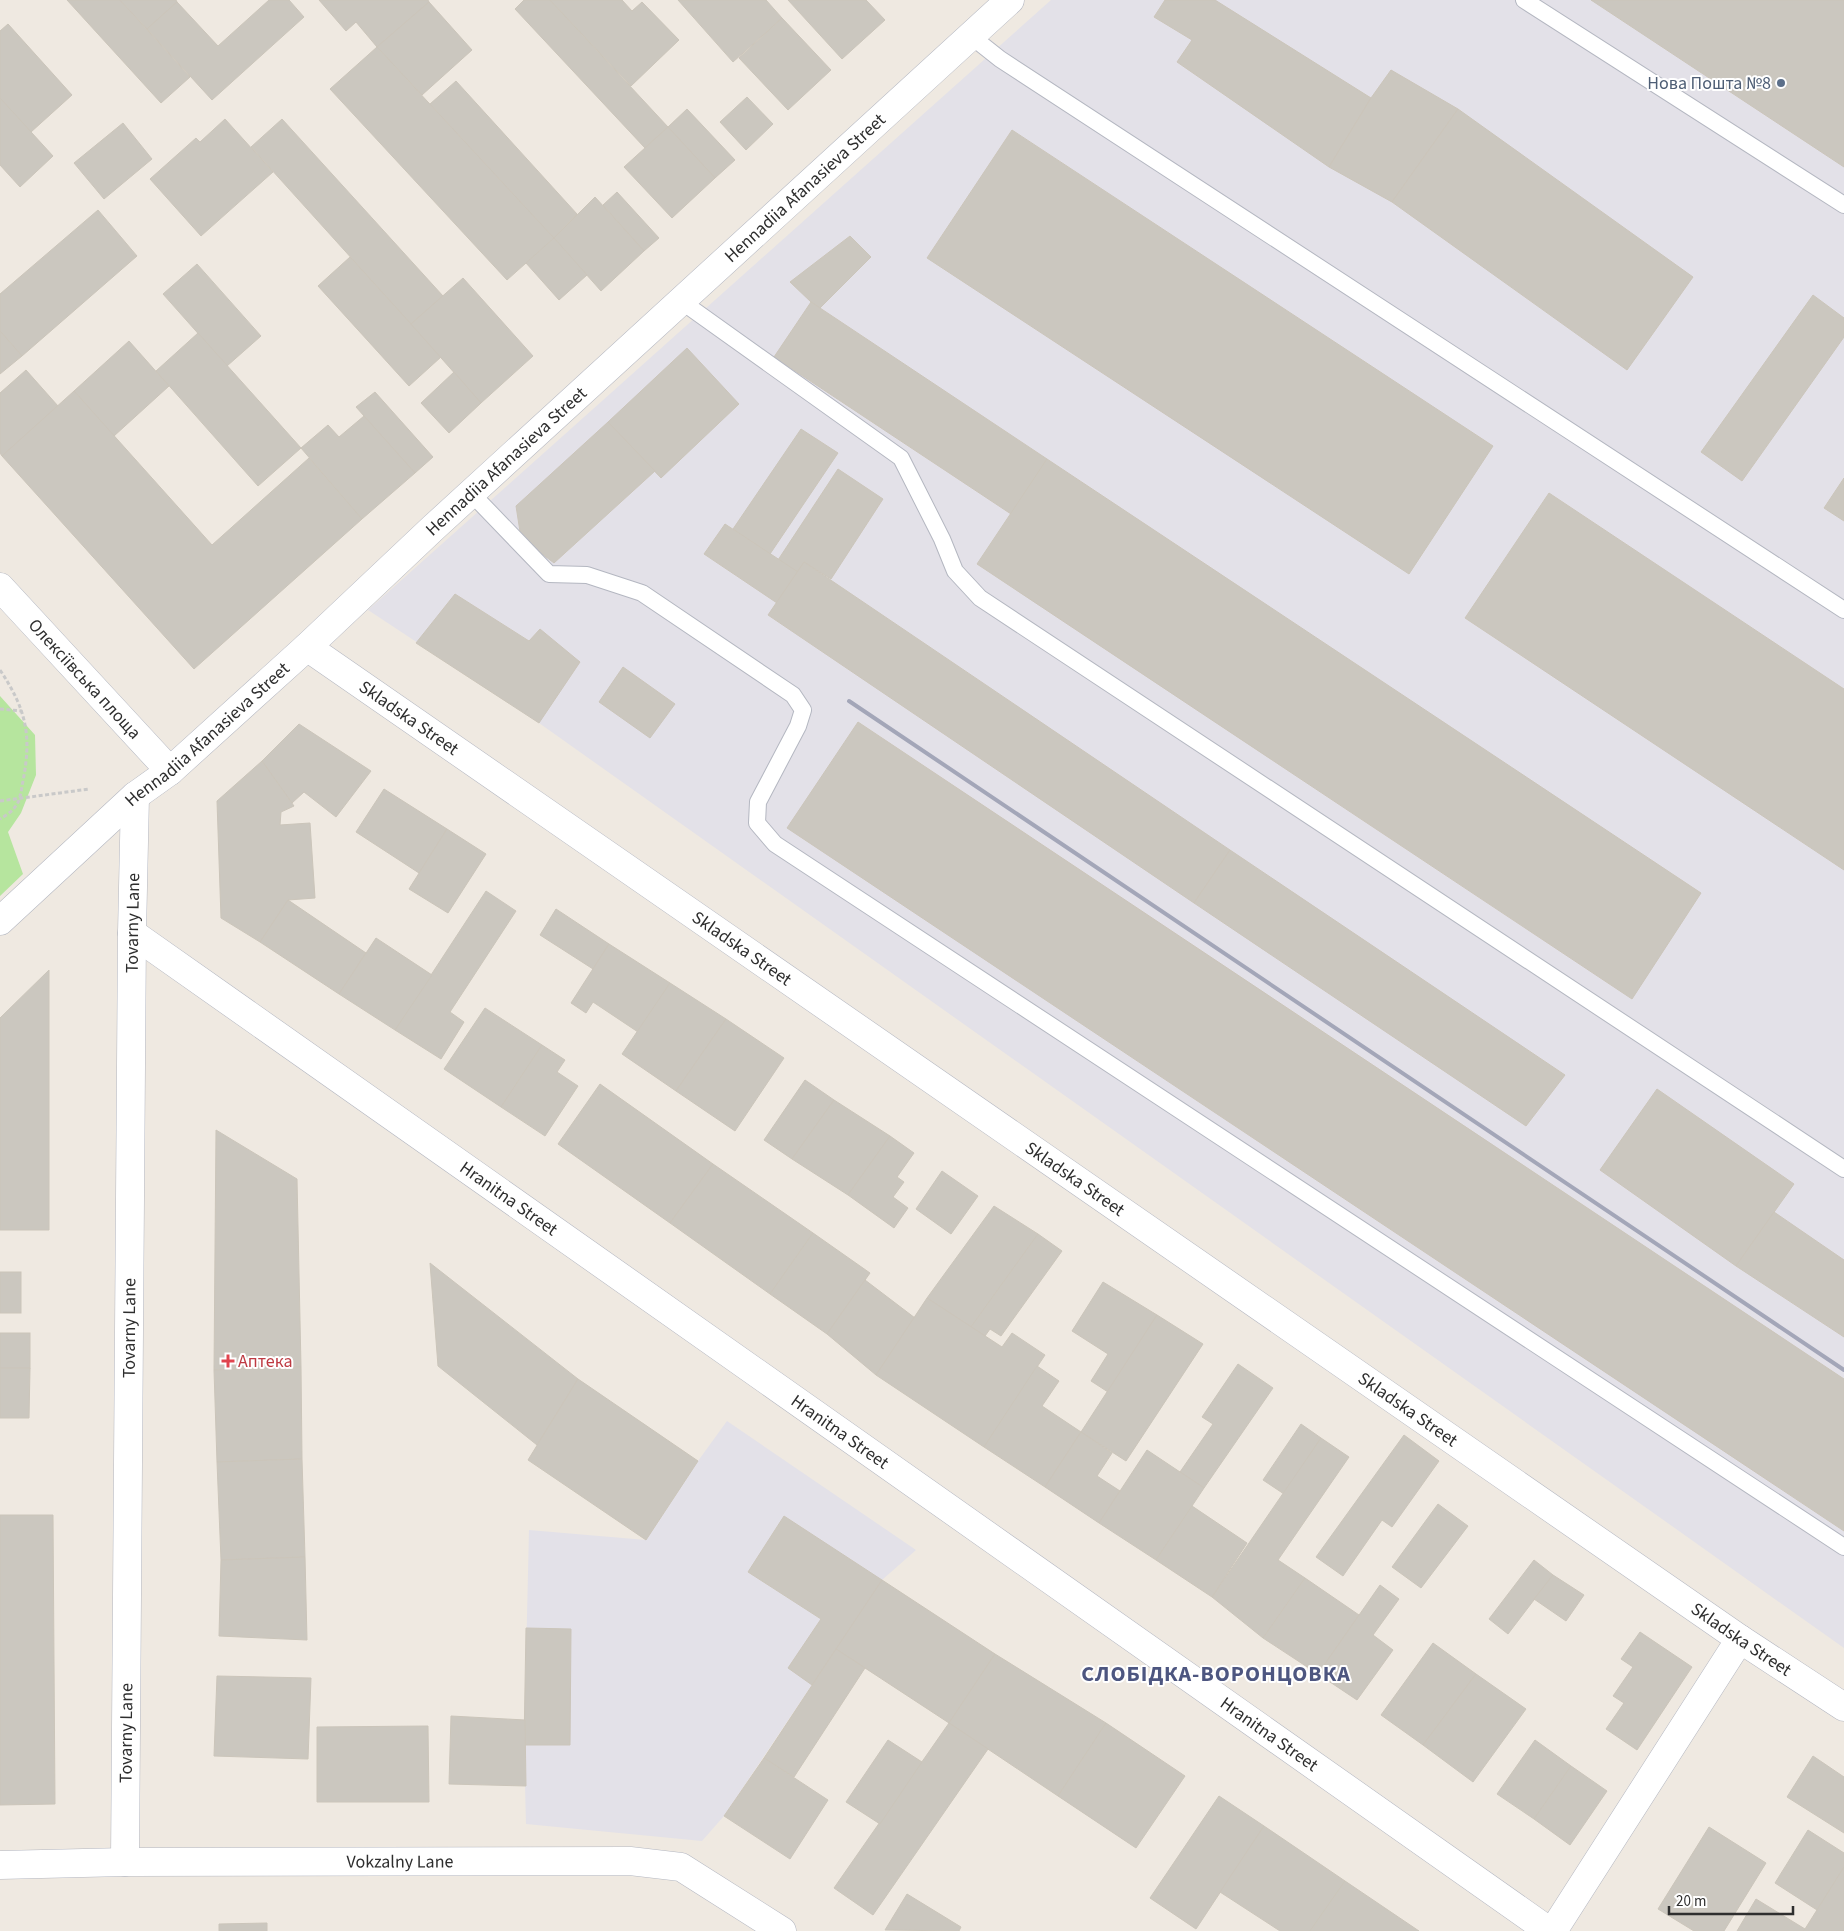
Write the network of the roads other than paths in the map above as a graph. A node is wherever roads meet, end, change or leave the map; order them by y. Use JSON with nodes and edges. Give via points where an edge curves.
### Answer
{"nodes":[{"id":1,"x":1010,"y":0,"type":"edge"},
{"id":2,"x":1524,"y":0,"type":"edge"},
{"id":3,"x":971,"y":36,"type":"junction"},
{"id":4,"x":1844,"y":205,"type":"edge"},
{"id":5,"x":681,"y":301,"type":"junction"},
{"id":6,"x":472,"y":494,"type":"junction"},
{"id":7,"x":0,"y":587,"type":"edge"},
{"id":8,"x":1844,"y":610,"type":"edge"},
{"id":9,"x":307,"y":647,"type":"junction"},
{"id":10,"x":170,"y":771,"type":"junction"},
{"id":11,"x":135,"y":796,"type":"junction"},
{"id":12,"x":0,"y":921,"type":"edge"},
{"id":13,"x":132,"y":933,"type":"junction"},
{"id":14,"x":1844,"y":1169,"type":"edge"},
{"id":15,"x":1844,"y":1547,"type":"edge"},
{"id":16,"x":1740,"y":1639,"type":"junction"},
{"id":17,"x":1844,"y":1707,"type":"edge"},
{"id":18,"x":125,"y":1862,"type":"junction"},
{"id":19,"x":0,"y":1865,"type":"edge"},
{"id":20,"x":782,"y":1931,"type":"edge"},
{"id":21,"x":1551,"y":1931,"type":"edge"}],
"edges":[{"from":1,"to":3,"type":"street","name":"Hennadiia Afanasieva Street"},
{"from":2,"to":4,"type":"lane"},
{"from":3,"to":5,"type":"street","name":"Hennadiia Afanasieva Street"},
{"from":3,"to":8,"type":"lane","via":[[1000,59]]},
{"from":5,"to":6,"type":"street","name":"Hennadiia Afanasieva Street"},
{"from":5,"to":14,"type":"lane","via":[[901,458],[955,571],[980,598]]},
{"from":6,"to":9,"type":"street","name":"Hennadiia Afanasieva Street"},
{"from":6,"to":15,"type":"lane","via":[[549,574],[587,575],[642,593],[793,695],[803,710],[798,726],[758,802],[757,823],[775,844]]},
{"from":7,"to":10,"type":"street","name":"Олексіївська площа"},
{"from":9,"to":10,"type":"street","name":"Hennadiia Afanasieva Street"},
{"from":9,"to":16,"type":"street","name":"Skladska Street"},
{"from":10,"to":11,"type":"street","name":"Hennadiia Afanasieva Street"},
{"from":11,"to":12,"type":"street","name":"Hennadiia Afanasieva Street"},
{"from":11,"to":13,"type":"street","name":"Tovarny Lane"},
{"from":13,"to":18,"type":"street","name":"Tovarny Lane"},
{"from":13,"to":21,"type":"street","name":"Hranitna Street"},
{"from":16,"to":17,"type":"street","name":"Skladska Street"},
{"from":16,"to":21,"type":"street"},
{"from":18,"to":19,"type":"street","name":"Vokzalny Lane"},
{"from":18,"to":20,"type":"street","name":"Vokzalny Lane","via":[[630,1861],[681,1868]]}]}
